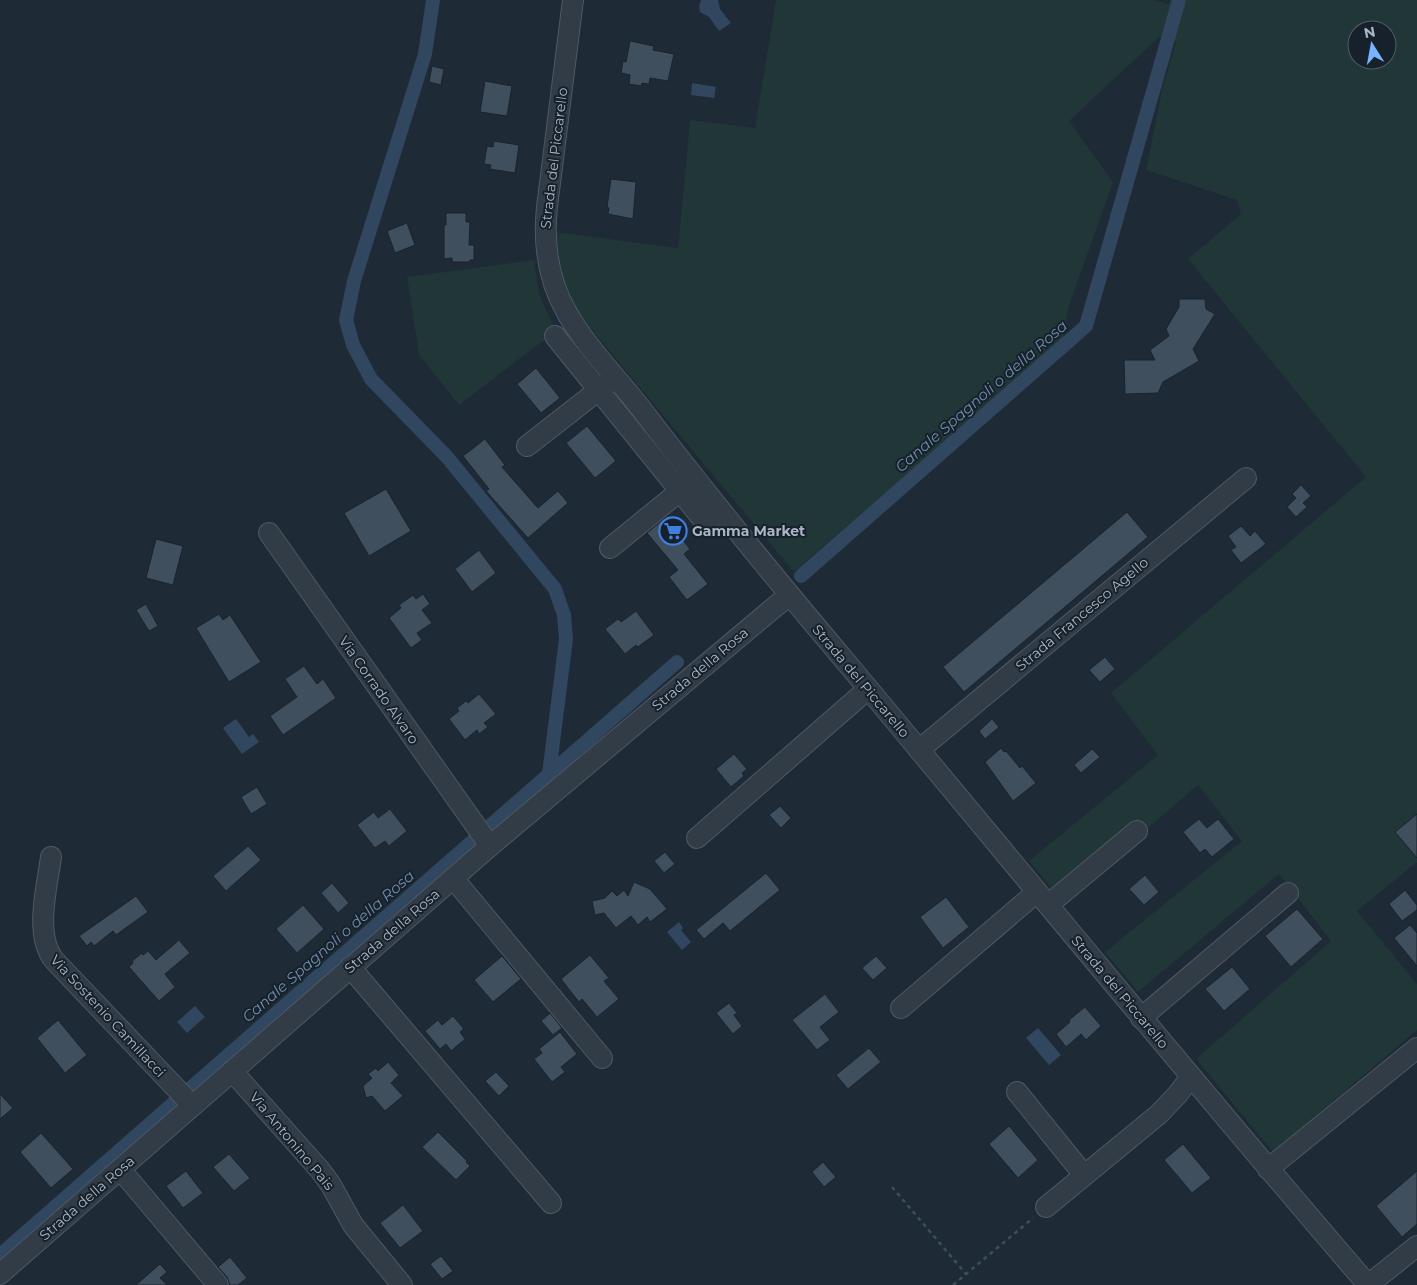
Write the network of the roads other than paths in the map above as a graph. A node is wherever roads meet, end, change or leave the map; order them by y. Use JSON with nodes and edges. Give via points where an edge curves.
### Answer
{"nodes":[{"id":1,"x":573,"y":0,"type":"edge"},
{"id":2,"x":555,"y":336,"type":"dead end"},
{"id":3,"x":616,"y":377,"type":"junction"},
{"id":4,"x":598,"y":390,"type":"junction"},
{"id":5,"x":527,"y":446,"type":"dead end"},
{"id":6,"x":1246,"y":478,"type":"dead end"},
{"id":7,"x":687,"y":485,"type":"junction"},
{"id":8,"x":268,"y":533,"type":"dead end"},
{"id":9,"x":610,"y":548,"type":"dead end"},
{"id":10,"x":789,"y":595,"type":"junction"},
{"id":11,"x":868,"y":689,"type":"junction"},
{"id":12,"x":919,"y":750,"type":"junction"},
{"id":13,"x":1137,"y":831,"type":"dead end"},
{"id":14,"x":697,"y":838,"type":"dead end"},
{"id":15,"x":490,"y":846,"type":"junction"},
{"id":16,"x":51,"y":857,"type":"dead end"},
{"id":17,"x":453,"y":878,"type":"junction"},
{"id":18,"x":1288,"y":893,"type":"dead end"},
{"id":19,"x":1042,"y":899,"type":"junction"},
{"id":20,"x":350,"y":967,"type":"junction"},
{"id":21,"x":901,"y":1008,"type":"dead end"},
{"id":22,"x":1141,"y":1018,"type":"junction"},
{"id":23,"x":1417,"y":1048,"type":"edge"},
{"id":24,"x":602,"y":1058,"type":"dead end"},
{"id":25,"x":232,"y":1070,"type":"junction"},
{"id":26,"x":1191,"y":1077,"type":"junction"},
{"id":27,"x":1017,"y":1092,"type":"dead end"},
{"id":28,"x":192,"y":1105,"type":"junction"},
{"id":29,"x":120,"y":1169,"type":"junction"},
{"id":30,"x":1268,"y":1169,"type":"junction"},
{"id":31,"x":1084,"y":1175,"type":"junction"},
{"id":32,"x":551,"y":1203,"type":"dead end"},
{"id":33,"x":1046,"y":1207,"type":"road end"},
{"id":34,"x":1417,"y":1246,"type":"edge"},
{"id":35,"x":0,"y":1274,"type":"edge"},
{"id":36,"x":218,"y":1285,"type":"edge"},
{"id":37,"x":402,"y":1285,"type":"edge"},
{"id":38,"x":1368,"y":1285,"type":"edge"}],
"edges":[{"from":1,"to":3,"type":"street","name":"Strada del Piccarello","via":[[547,207],[546,254],[552,280],[565,309]]},
{"from":2,"to":4,"type":"street"},
{"from":3,"to":4,"type":"street"},
{"from":3,"to":7,"type":"street","name":"Strada del Piccarello"},
{"from":4,"to":5,"type":"street"},
{"from":4,"to":7,"type":"street"},
{"from":6,"to":12,"type":"street","name":"Strada Francesco Agello"},
{"from":7,"to":9,"type":"street"},
{"from":7,"to":10,"type":"street","name":"Strada del Piccarello","via":[[726,518]]},
{"from":8,"to":15,"type":"street","name":"Via Corrado Alvaro"},
{"from":10,"to":11,"type":"street","name":"Strada del Piccarello"},
{"from":10,"to":15,"type":"street","name":"Strada della Rosa"},
{"from":11,"to":12,"type":"street","name":"Strada del Piccarello"},
{"from":11,"to":14,"type":"street"},
{"from":12,"to":19,"type":"street","name":"Strada del Piccarello"},
{"from":13,"to":19,"type":"street"},
{"from":15,"to":17,"type":"street","name":"Strada della Rosa"},
{"from":16,"to":28,"type":"street","name":"Via Sostenio Camillacci","via":[[43,930],[48,950]]},
{"from":17,"to":20,"type":"street","name":"Strada della Rosa"},
{"from":17,"to":24,"type":"street"},
{"from":18,"to":22,"type":"street"},
{"from":19,"to":21,"type":"street"},
{"from":19,"to":22,"type":"street","name":"Strada del Piccarello"},
{"from":20,"to":25,"type":"street","name":"Strada della Rosa"},
{"from":20,"to":32,"type":"street"},
{"from":22,"to":26,"type":"street","name":"Strada del Piccarello"},
{"from":23,"to":30,"type":"street"},
{"from":25,"to":28,"type":"street","name":"Strada della Rosa"},
{"from":25,"to":37,"type":"street","name":"Via Antonino Pais","via":[[323,1174],[353,1225]]},
{"from":26,"to":30,"type":"street","name":"Strada del Piccarello"},
{"from":26,"to":31,"type":"street","via":[[1159,1114]]},
{"from":27,"to":31,"type":"street"},
{"from":28,"to":29,"type":"street","name":"Strada della Rosa"},
{"from":29,"to":35,"type":"street","name":"Strada della Rosa"},
{"from":29,"to":36,"type":"street"},
{"from":30,"to":38,"type":"street","name":"Strada del Piccarello"},
{"from":31,"to":33,"type":"street"},
{"from":34,"to":38,"type":"street"}]}
